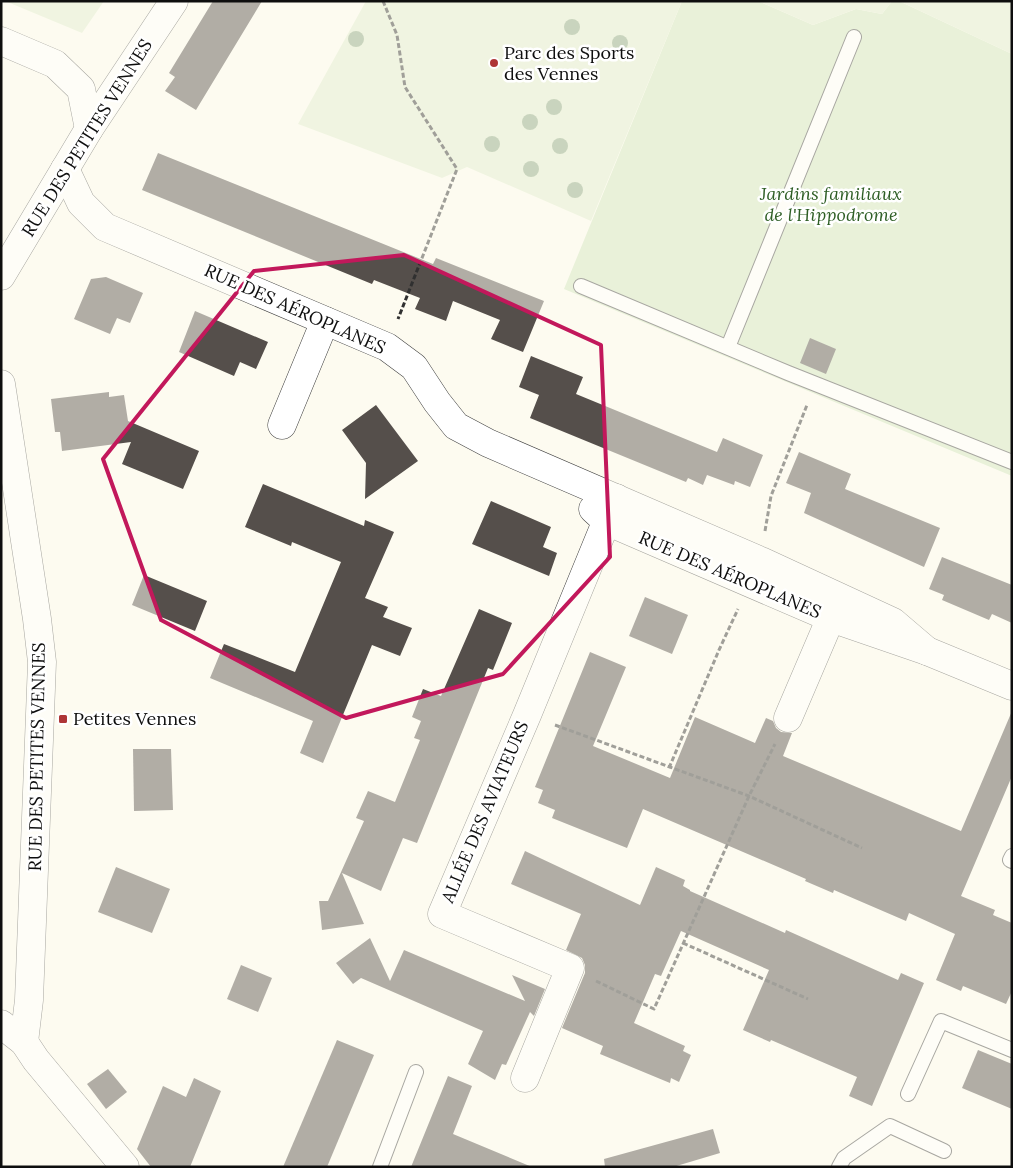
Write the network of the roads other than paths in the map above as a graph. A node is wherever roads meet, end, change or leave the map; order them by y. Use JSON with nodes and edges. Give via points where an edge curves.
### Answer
{"nodes":[{"id":1,"x":174,"y":1,"type":"edge"},
{"id":2,"x":854,"y":37,"type":"dead end"},
{"id":3,"x":1,"y":41,"type":"edge"},
{"id":4,"x":89,"y":129,"type":"junction"},
{"id":5,"x":64,"y":170,"type":"junction"},
{"id":6,"x":1,"y":276,"type":"edge"},
{"id":7,"x":581,"y":286,"type":"dead end"},
{"id":8,"x":325,"y":321,"type":"junction"},
{"id":9,"x":728,"y":348,"type":"junction"},
{"id":10,"x":1,"y":384,"type":"edge"},
{"id":11,"x":282,"y":425,"type":"dead end"},
{"id":12,"x":1012,"y":462,"type":"edge"},
{"id":13,"x":611,"y":510,"type":"junction"},
{"id":14,"x":835,"y":608,"type":"junction"},
{"id":15,"x":1012,"y":686,"type":"edge"},
{"id":16,"x":788,"y":718,"type":"dead end"},
{"id":17,"x":1012,"y":856,"type":"edge"},
{"id":18,"x":1012,"y":861,"type":"edge"},
{"id":19,"x":1,"y":1024,"type":"edge"},
{"id":20,"x":24,"y":1042,"type":"junction"},
{"id":21,"x":1012,"y":1049,"type":"edge"},
{"id":22,"x":416,"y":1072,"type":"dead end"},
{"id":23,"x":525,"y":1078,"type":"dead end"},
{"id":24,"x":908,"y":1094,"type":"dead end"},
{"id":25,"x":944,"y":1151,"type":"dead end"},
{"id":26,"x":125,"y":1167,"type":"edge"},
{"id":27,"x":380,"y":1167,"type":"edge"},
{"id":28,"x":839,"y":1167,"type":"edge"}],
"edges":[{"from":1,"to":4,"type":"street","name":"RUE DES PETITES VENNES"},
{"from":2,"to":9,"type":"lane"},
{"from":3,"to":4,"type":"street","via":[[55,64],[81,89]]},
{"from":4,"to":5,"type":"street","name":"RUE DES PETITES VENNES"},
{"from":5,"to":6,"type":"street","name":"RUE DES PETITES VENNES"},
{"from":5,"to":8,"type":"street","name":"RUE DES AÉROPLANES","via":[[81,204],[106,227]]},
{"from":7,"to":9,"type":"lane"},
{"from":8,"to":11,"type":"street"},
{"from":8,"to":13,"type":"street","name":"RUE DES AÉROPLANES","via":[[387,347],[414,366],[456,426],[549,470]]},
{"from":9,"to":12,"type":"lane"},
{"from":10,"to":20,"type":"street","name":"RUE DES PETITES VENNES","via":[[42,662],[30,990]]},
{"from":13,"to":14,"type":"street","name":"RUE DES AÉROPLANES"},
{"from":13,"to":23,"type":"street","name":"ALLÉE DES AVIATEURS","via":[[442,914],[570,968]]},
{"from":14,"to":15,"type":"street","name":"RUE DES AÉROPLANES","via":[[893,622],[927,651]]},
{"from":14,"to":16,"type":"street"},
{"from":17,"to":18,"type":"lane"},
{"from":19,"to":20,"type":"street"},
{"from":20,"to":26,"type":"street"},
{"from":21,"to":24,"type":"lane","via":[[941,1021]]},
{"from":22,"to":27,"type":"lane"},
{"from":25,"to":28,"type":"lane","via":[[890,1126],[844,1158]]}]}
